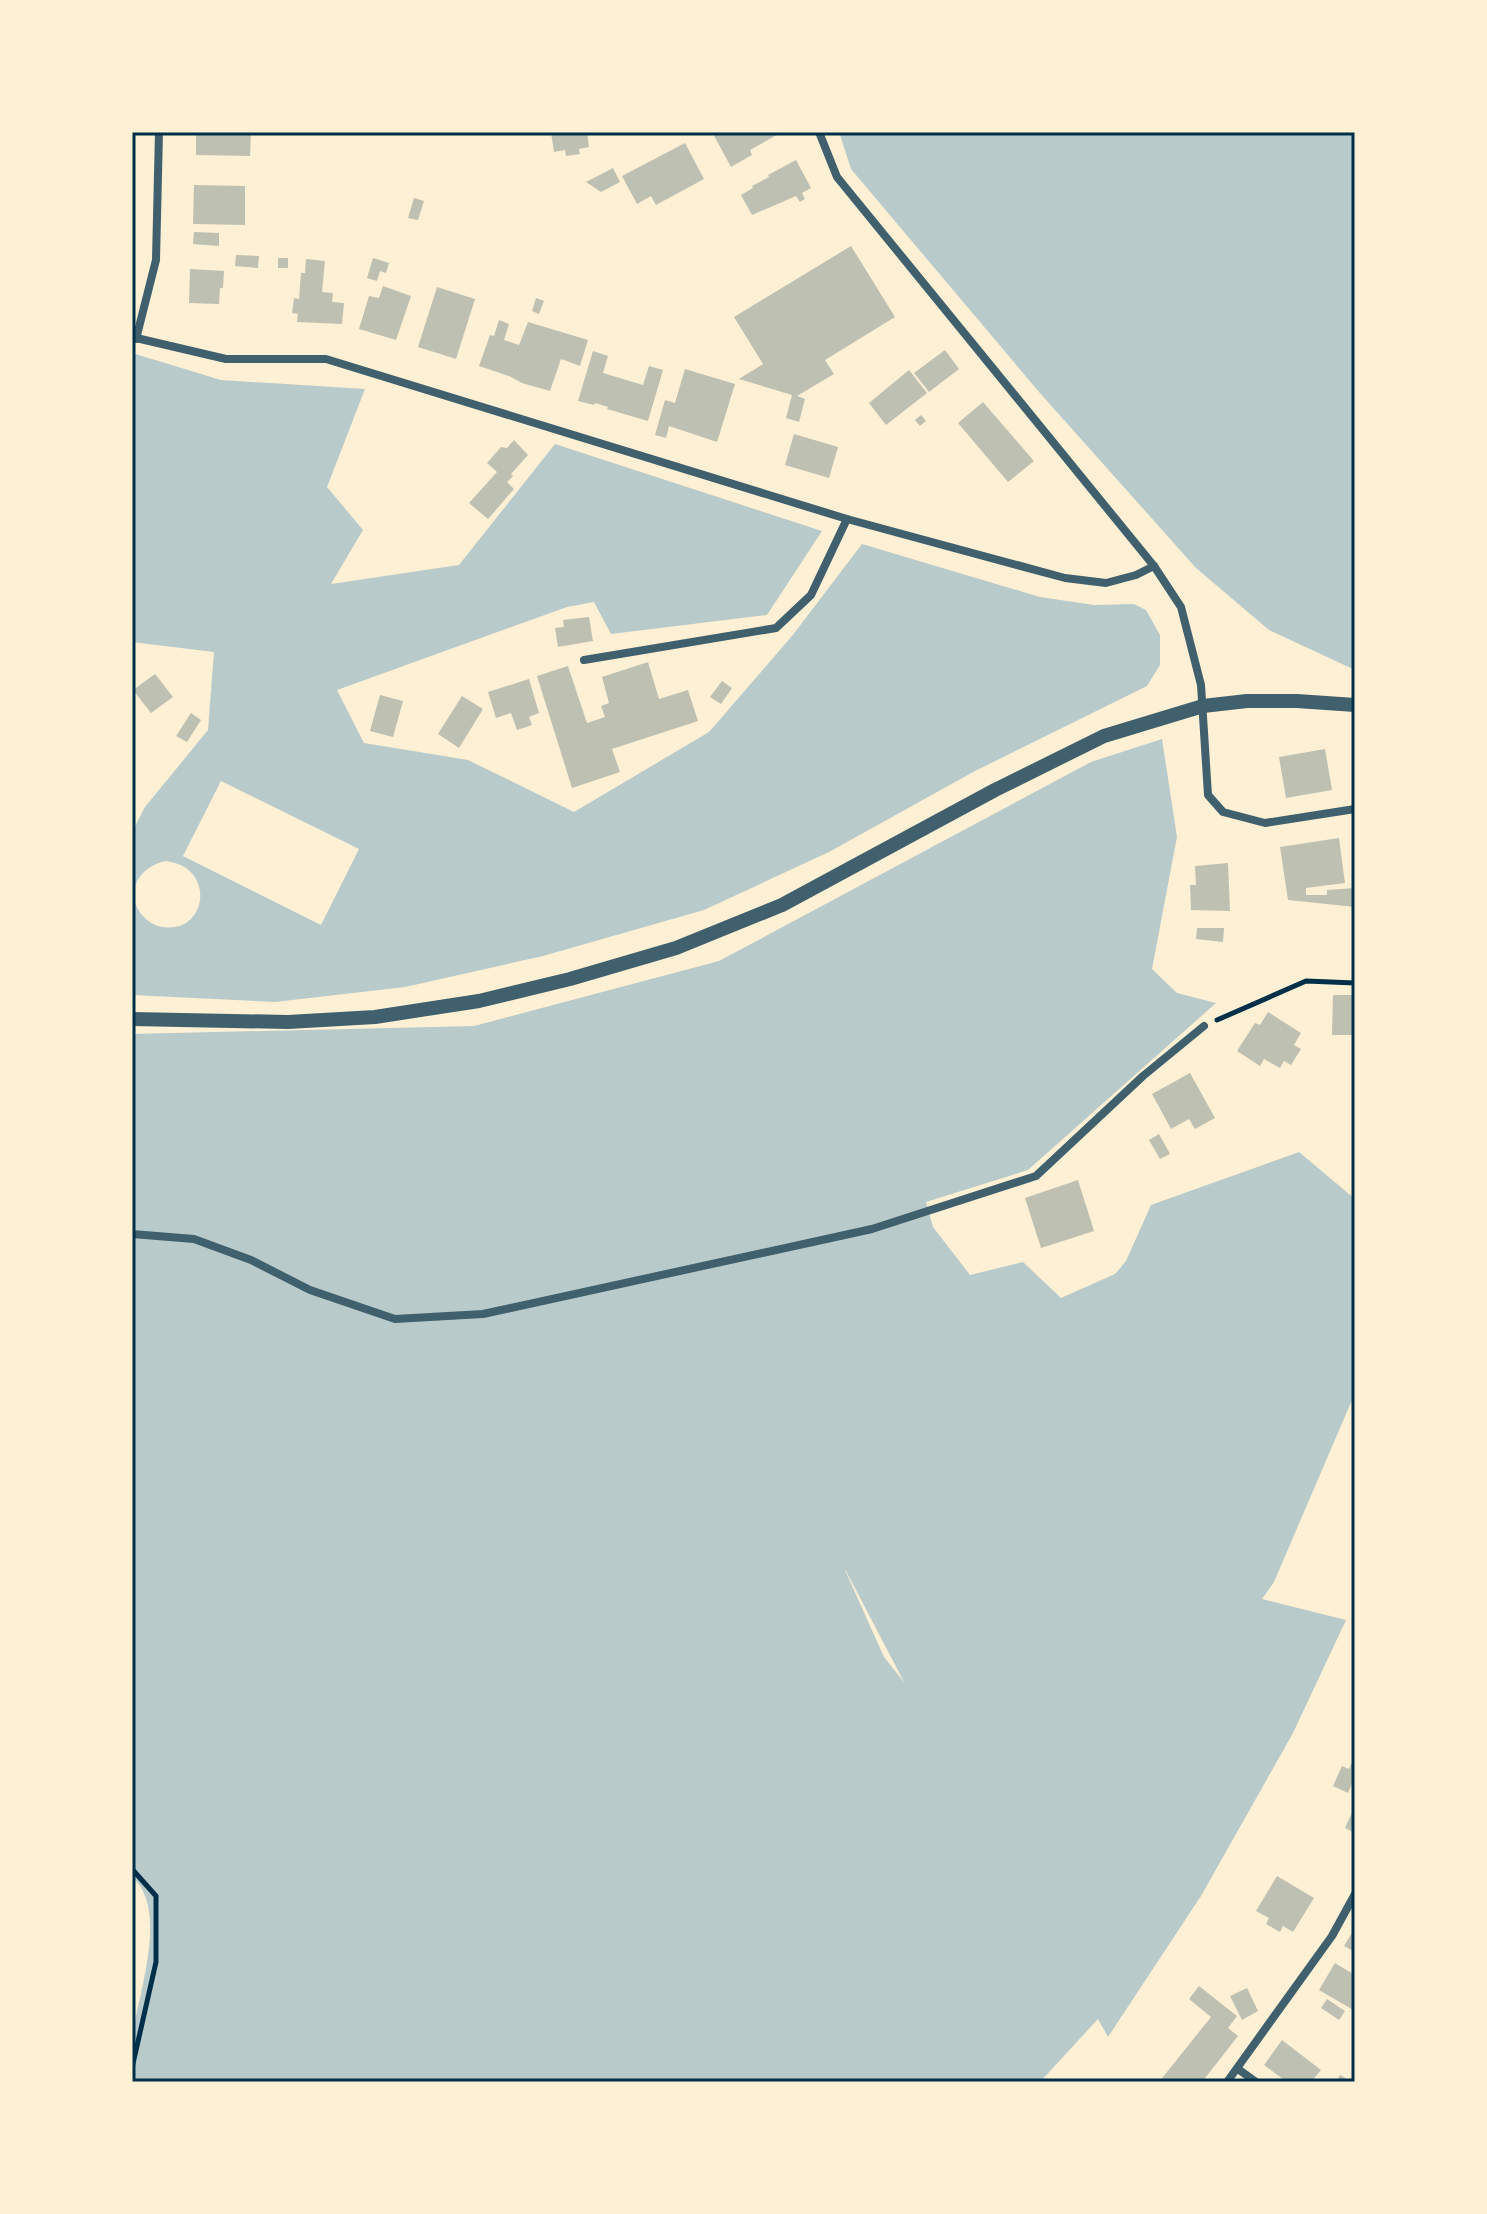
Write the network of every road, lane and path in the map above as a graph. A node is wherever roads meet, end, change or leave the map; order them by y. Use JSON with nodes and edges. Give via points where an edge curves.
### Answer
{"nodes":[{"id":1,"x":159,"y":132,"type":"edge"},
{"id":2,"x":819,"y":132,"type":"edge"},
{"id":3,"x":134,"y":338,"type":"edge"},
{"id":4,"x":847,"y":519,"type":"junction"},
{"id":5,"x":1154,"y":566,"type":"junction"},
{"id":6,"x":584,"y":660,"type":"dead end"},
{"id":7,"x":1355,"y":705,"type":"edge"},
{"id":8,"x":1203,"y":706,"type":"junction"},
{"id":9,"x":1355,"y":809,"type":"edge"},
{"id":10,"x":1355,"y":983,"type":"edge"},
{"id":11,"x":132,"y":1019,"type":"edge"},
{"id":12,"x":1204,"y":1026,"type":"joint"},
{"id":13,"x":132,"y":1234,"type":"edge"},
{"id":14,"x":132,"y":1869,"type":"edge"},
{"id":15,"x":1355,"y":1894,"type":"edge"},
{"id":16,"x":132,"y":2068,"type":"edge"},
{"id":17,"x":1238,"y":2069,"type":"junction"},
{"id":18,"x":1227,"y":2082,"type":"edge"},
{"id":19,"x":1256,"y":2082,"type":"edge"}],
"edges":[{"from":1,"to":3,"type":"street","via":[[156,260]]},
{"from":2,"to":5,"type":"street","via":[[837,177]]},
{"from":3,"to":4,"type":"street","via":[[226,359],[326,359]]},
{"from":4,"to":5,"type":"street","via":[[1065,578],[1106,583]]},
{"from":4,"to":6,"type":"street","via":[[811,595],[776,628]]},
{"from":5,"to":8,"type":"street","via":[[1181,607]]},
{"from":7,"to":8,"type":"street","via":[[1247,701]]},
{"from":8,"to":9,"type":"street","via":[[1208,795],[1223,812],[1265,823]]},
{"from":8,"to":11,"type":"street","via":[[1104,736],[782,905],[676,948],[570,979],[479,1001],[375,1017],[288,1022]]},
{"from":10,"to":12,"type":"path","via":[[1306,981]]},
{"from":12,"to":13,"type":"street","via":[[1036,1176],[872,1229],[483,1314],[395,1319],[310,1290],[194,1239]]},
{"from":14,"to":16,"type":"path","via":[[156,1896],[156,1962]]},
{"from":15,"to":17,"type":"street","via":[[1332,1936]]},
{"from":17,"to":18,"type":"street"},
{"from":17,"to":19,"type":"street"}]}
